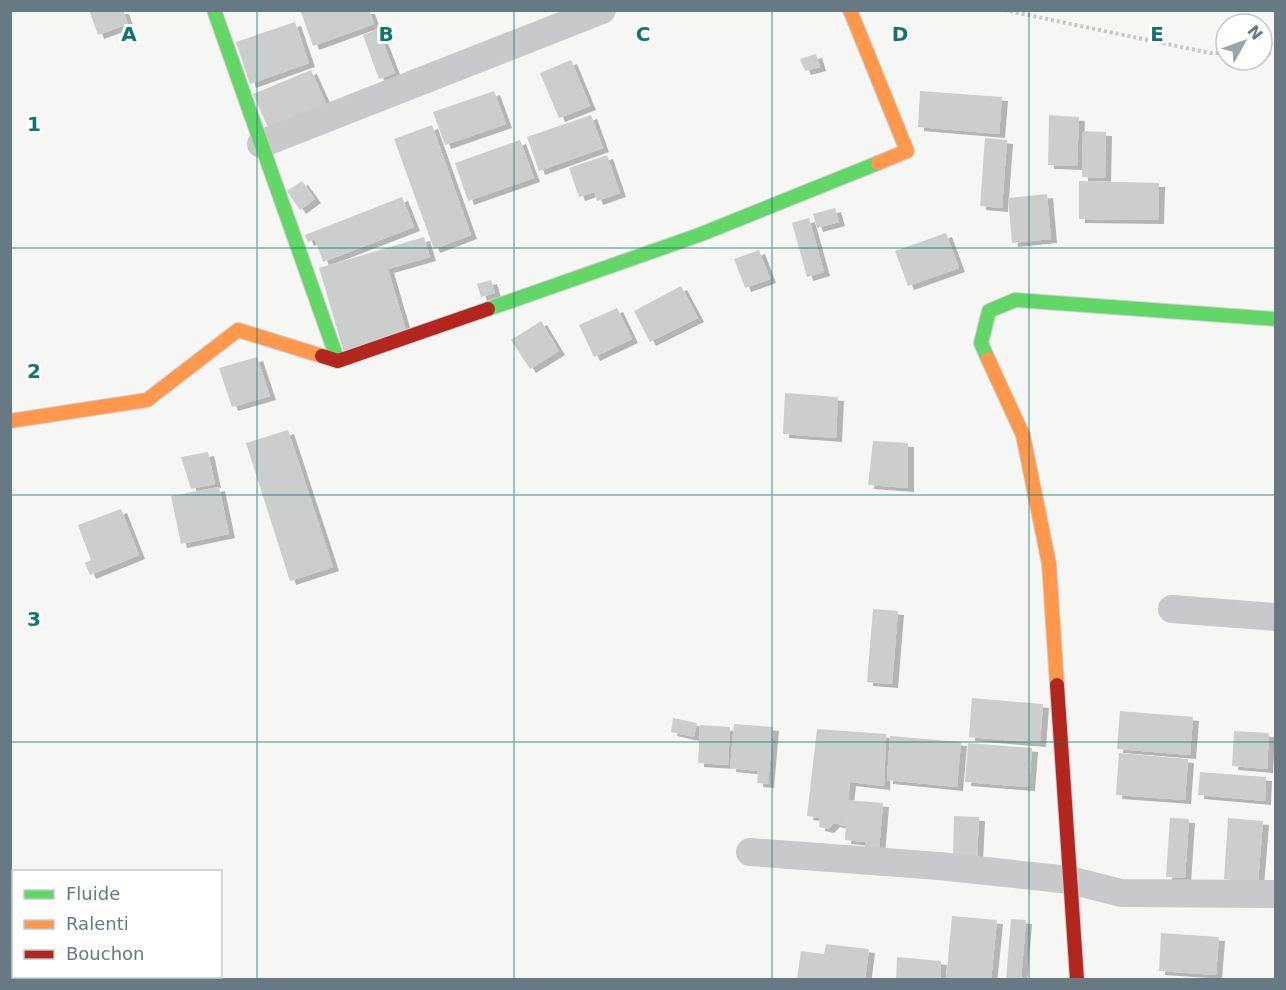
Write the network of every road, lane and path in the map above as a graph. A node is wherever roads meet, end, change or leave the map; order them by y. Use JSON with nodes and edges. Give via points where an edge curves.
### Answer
{"nodes":[{"id":1,"x":214,"y":10,"type":"edge"},
{"id":2,"x":602,"y":10,"type":"edge"},
{"id":3,"x":850,"y":10,"type":"edge"},
{"id":4,"x":1004,"y":10,"type":"edge"},
{"id":5,"x":1214,"y":53,"type":"edge"},
{"id":6,"x":261,"y":144,"type":"junction"},
{"id":7,"x":1275,"y":319,"type":"edge"},
{"id":8,"x":338,"y":361,"type":"junction"},
{"id":9,"x":10,"y":421,"type":"edge"},
{"id":10,"x":1172,"y":609,"type":"dead end"},
{"id":11,"x":1275,"y":617,"type":"edge"},
{"id":12,"x":750,"y":852,"type":"dead end"},
{"id":13,"x":1070,"y":880,"type":"junction"},
{"id":14,"x":1275,"y":894,"type":"edge"},
{"id":15,"x":1077,"y":980,"type":"edge"}],
"edges":[{"from":1,"to":6,"type":"street"},
{"from":2,"to":6,"type":"street"},
{"from":3,"to":8,"type":"street","via":[[907,151],[699,235]]},
{"from":4,"to":5,"type":"path"},
{"from":6,"to":8,"type":"street"},
{"from":7,"to":13,"type":"street","via":[[1014,300],[988,312],[981,343],[1023,435],[1049,564]]},
{"from":8,"to":9,"type":"street","via":[[238,330],[147,400]]},
{"from":10,"to":11,"type":"street"},
{"from":12,"to":13,"type":"street"},
{"from":13,"to":14,"type":"street","via":[[1120,893]]},
{"from":13,"to":15,"type":"street"}]}
